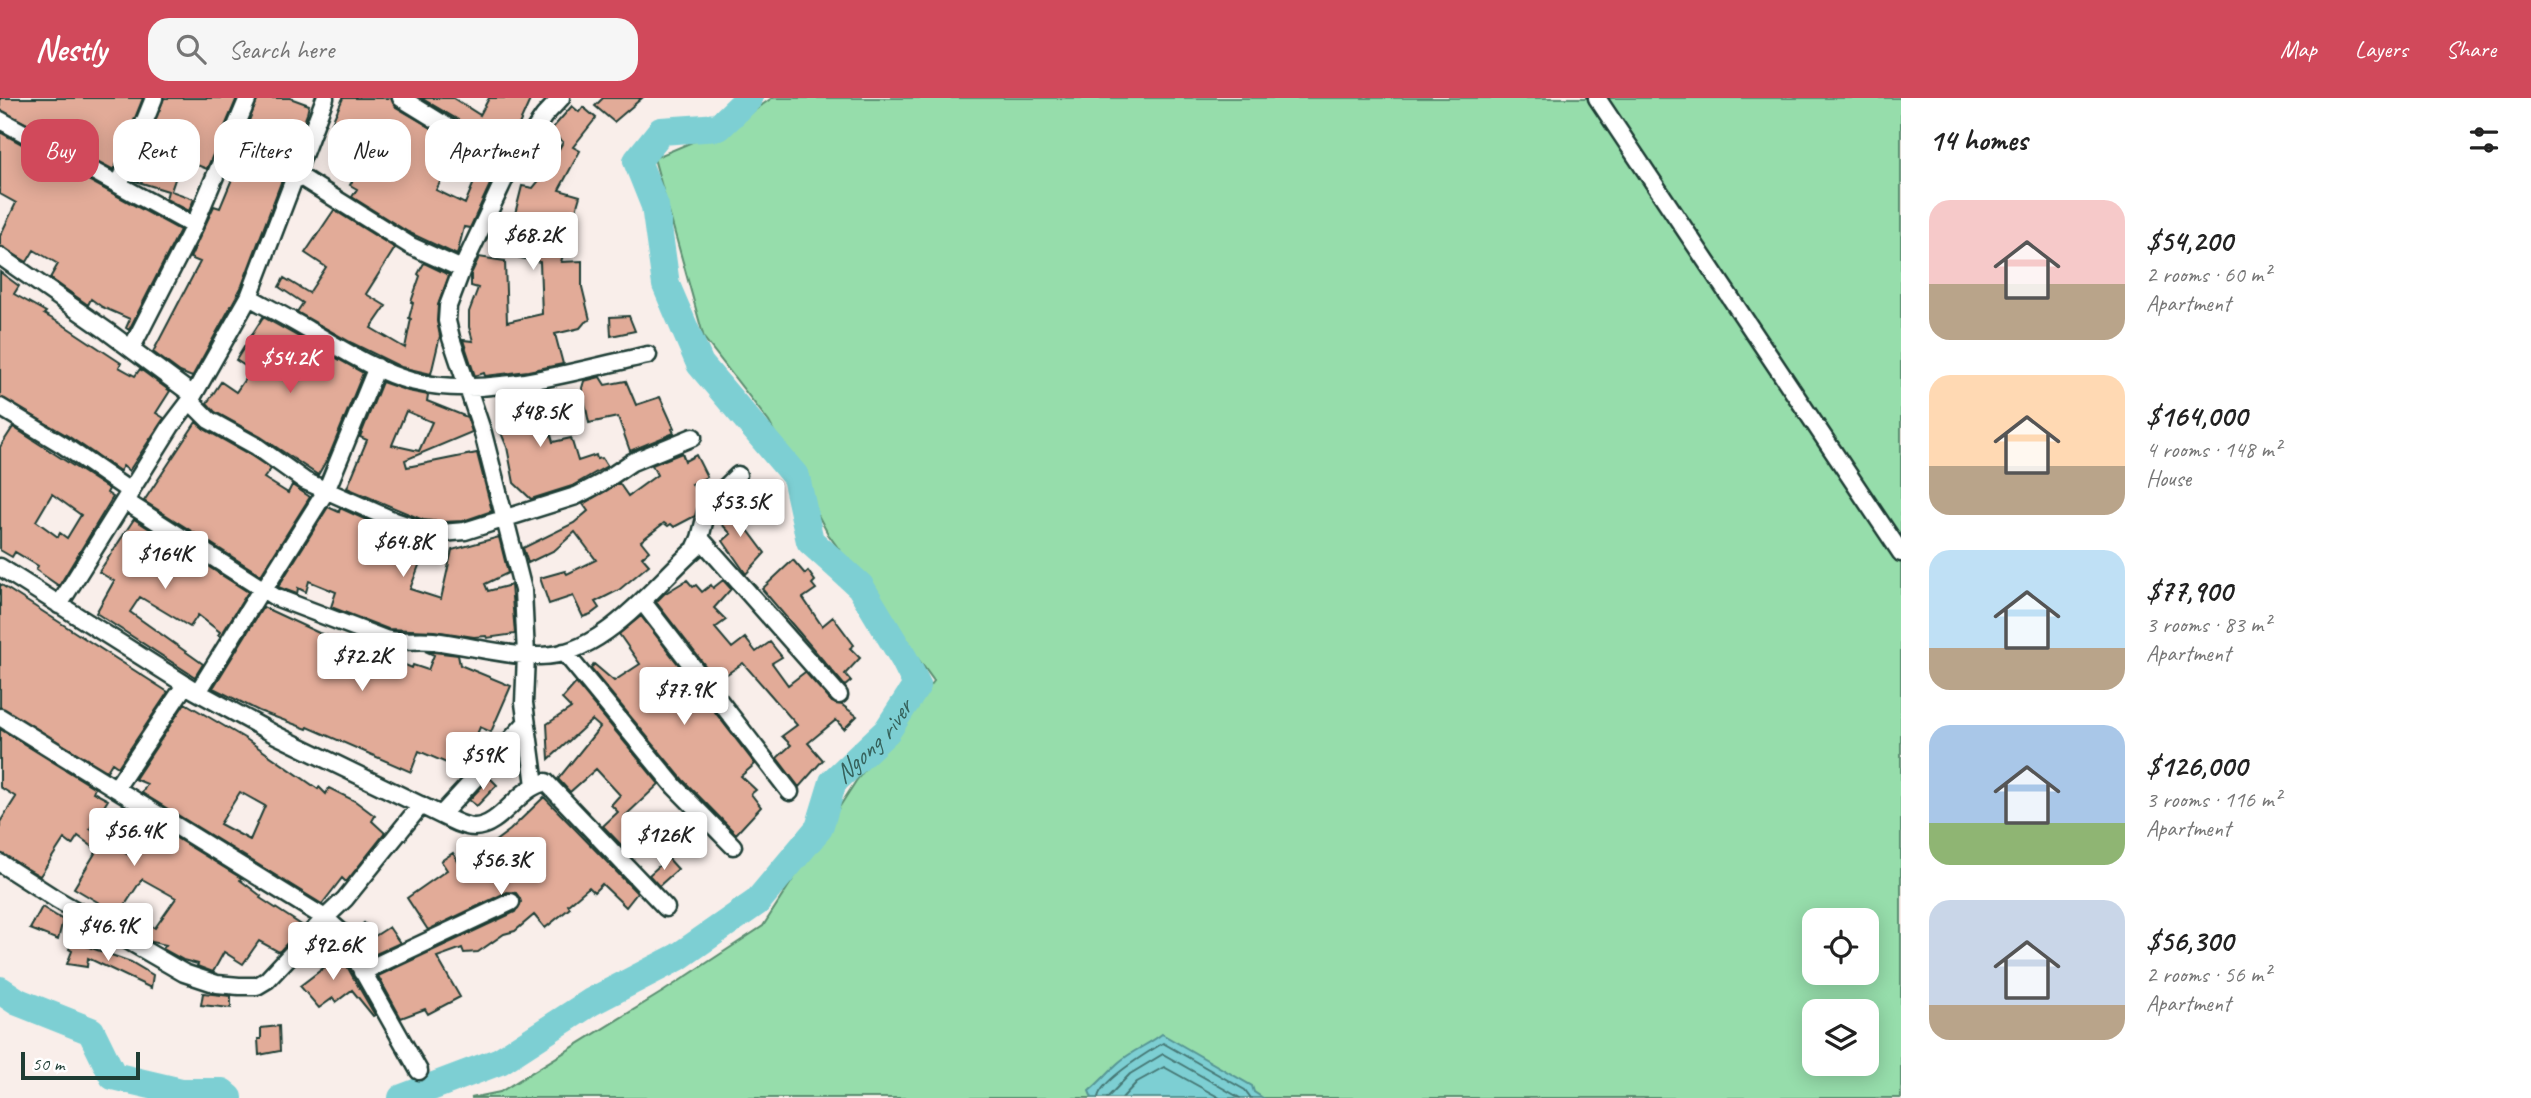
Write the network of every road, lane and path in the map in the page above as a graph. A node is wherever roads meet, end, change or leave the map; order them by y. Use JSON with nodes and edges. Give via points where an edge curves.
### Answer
{"nodes":[{"id":1,"x":155,"y":98,"type":"edge"},
{"id":2,"x":248,"y":98,"type":"edge"},
{"id":3,"x":325,"y":98,"type":"edge"},
{"id":4,"x":401,"y":98,"type":"edge"},
{"id":5,"x":561,"y":98,"type":"edge"},
{"id":6,"x":1597,"y":98,"type":"edge"},
{"id":7,"x":435,"y":119,"type":"edge"},
{"id":8,"x":542,"y":119,"type":"edge"},
{"id":9,"x":0,"y":120,"type":"edge"},
{"id":10,"x":314,"y":127,"type":"edge"},
{"id":11,"x":293,"y":182,"type":"edge"},
{"id":12,"x":309,"y":182,"type":"edge"},
{"id":13,"x":503,"y":182,"type":"edge"},
{"id":14,"x":119,"y":185,"type":"junction"},
{"id":15,"x":194,"y":226,"type":"junction"},
{"id":16,"x":0,"y":256,"type":"edge"},
{"id":17,"x":462,"y":269,"type":"junction"},
{"id":18,"x":249,"y":297,"type":"junction"},
{"id":19,"x":131,"y":349,"type":"junction"},
{"id":20,"x":648,"y":355,"type":"dead end"},
{"id":21,"x":377,"y":367,"type":"junction"},
{"id":22,"x":469,"y":388,"type":"junction"},
{"id":23,"x":191,"y":398,"type":"junction"},
{"id":24,"x":0,"y":407,"type":"edge"},
{"id":25,"x":693,"y":437,"type":"dead end"},
{"id":26,"x":738,"y":475,"type":"dead end"},
{"id":27,"x":326,"y":491,"type":"junction"},
{"id":28,"x":128,"y":496,"type":"junction"},
{"id":29,"x":505,"y":519,"type":"junction"},
{"id":30,"x":701,"y":538,"type":"junction"},
{"id":31,"x":1901,"y":553,"type":"edge"},
{"id":32,"x":0,"y":567,"type":"edge"},
{"id":33,"x":262,"y":590,"type":"junction"},
{"id":34,"x":642,"y":601,"type":"junction"},
{"id":35,"x":59,"y":605,"type":"junction"},
{"id":36,"x":564,"y":652,"type":"junction"},
{"id":37,"x":526,"y":655,"type":"junction"},
{"id":38,"x":192,"y":689,"type":"junction"},
{"id":39,"x":839,"y":695,"type":"dead end"},
{"id":40,"x":0,"y":717,"type":"edge"},
{"id":41,"x":526,"y":723,"type":"junction"},
{"id":42,"x":535,"y":785,"type":"junction"},
{"id":43,"x":116,"y":788,"type":"junction"},
{"id":44,"x":790,"y":792,"type":"dead end"},
{"id":45,"x":421,"y":805,"type":"junction"},
{"id":46,"x":441,"y":815,"type":"junction"},
{"id":47,"x":733,"y":846,"type":"dead end"},
{"id":48,"x":0,"y":863,"type":"edge"},
{"id":49,"x":511,"y":902,"type":"dead end"},
{"id":50,"x":666,"y":908,"type":"dead end"},
{"id":51,"x":325,"y":918,"type":"junction"},
{"id":52,"x":362,"y":972,"type":"junction"},
{"id":53,"x":419,"y":1071,"type":"dead end"}],
"edges":[{"from":1,"to":14,"type":"street"},
{"from":2,"to":15,"type":"street"},
{"from":3,"to":10,"type":"street"},
{"from":4,"to":7,"type":"street"},
{"from":5,"to":8,"type":"street"},
{"from":6,"to":31,"type":"street"},
{"from":9,"to":14,"type":"street"},
{"from":11,"to":18,"type":"street"},
{"from":12,"to":17,"type":"street","via":[[411,246]]},
{"from":13,"to":17,"type":"street"},
{"from":14,"to":15,"type":"street"},
{"from":15,"to":19,"type":"street"},
{"from":16,"to":19,"type":"street"},
{"from":17,"to":22,"type":"street","via":[[447,321]]},
{"from":18,"to":21,"type":"street"},
{"from":18,"to":23,"type":"street"},
{"from":19,"to":23,"type":"street"},
{"from":20,"to":22,"type":"street","via":[[502,386]]},
{"from":21,"to":22,"type":"street","via":[[408,380]]},
{"from":21,"to":27,"type":"street"},
{"from":22,"to":29,"type":"street"},
{"from":23,"to":27,"type":"street","via":[[222,428]]},
{"from":23,"to":28,"type":"street"},
{"from":24,"to":28,"type":"street","via":[[63,445]]},
{"from":25,"to":29,"type":"street","via":[[632,462],[576,496]]},
{"from":26,"to":30,"type":"street","via":[[709,503]]},
{"from":27,"to":29,"type":"street","via":[[421,530],[465,531]]},
{"from":27,"to":33,"type":"street"},
{"from":28,"to":33,"type":"street"},
{"from":28,"to":35,"type":"street"},
{"from":29,"to":37,"type":"street","via":[[523,590]]},
{"from":30,"to":34,"type":"street"},
{"from":30,"to":39,"type":"street"},
{"from":32,"to":35,"type":"street"},
{"from":33,"to":37,"type":"street","via":[[385,639]]},
{"from":33,"to":38,"type":"street"},
{"from":34,"to":36,"type":"street","via":[[600,636]]},
{"from":34,"to":44,"type":"street"},
{"from":35,"to":38,"type":"street"},
{"from":36,"to":37,"type":"street"},
{"from":36,"to":47,"type":"street","via":[[675,787]]},
{"from":37,"to":41,"type":"street"},
{"from":38,"to":43,"type":"street"},
{"from":38,"to":45,"type":"street"},
{"from":40,"to":43,"type":"street"},
{"from":41,"to":42,"type":"street"},
{"from":41,"to":46,"type":"street"},
{"from":42,"to":46,"type":"street","via":[[487,824],[475,827]]},
{"from":42,"to":50,"type":"street","via":[[550,785]]},
{"from":43,"to":51,"type":"street"},
{"from":45,"to":46,"type":"street"},
{"from":45,"to":51,"type":"street"},
{"from":48,"to":51,"type":"street","via":[[184,973],[217,984],[257,986],[267,980]]},
{"from":49,"to":52,"type":"street"},
{"from":51,"to":52,"type":"street","via":[[340,930]]},
{"from":52,"to":53,"type":"street"}]}
